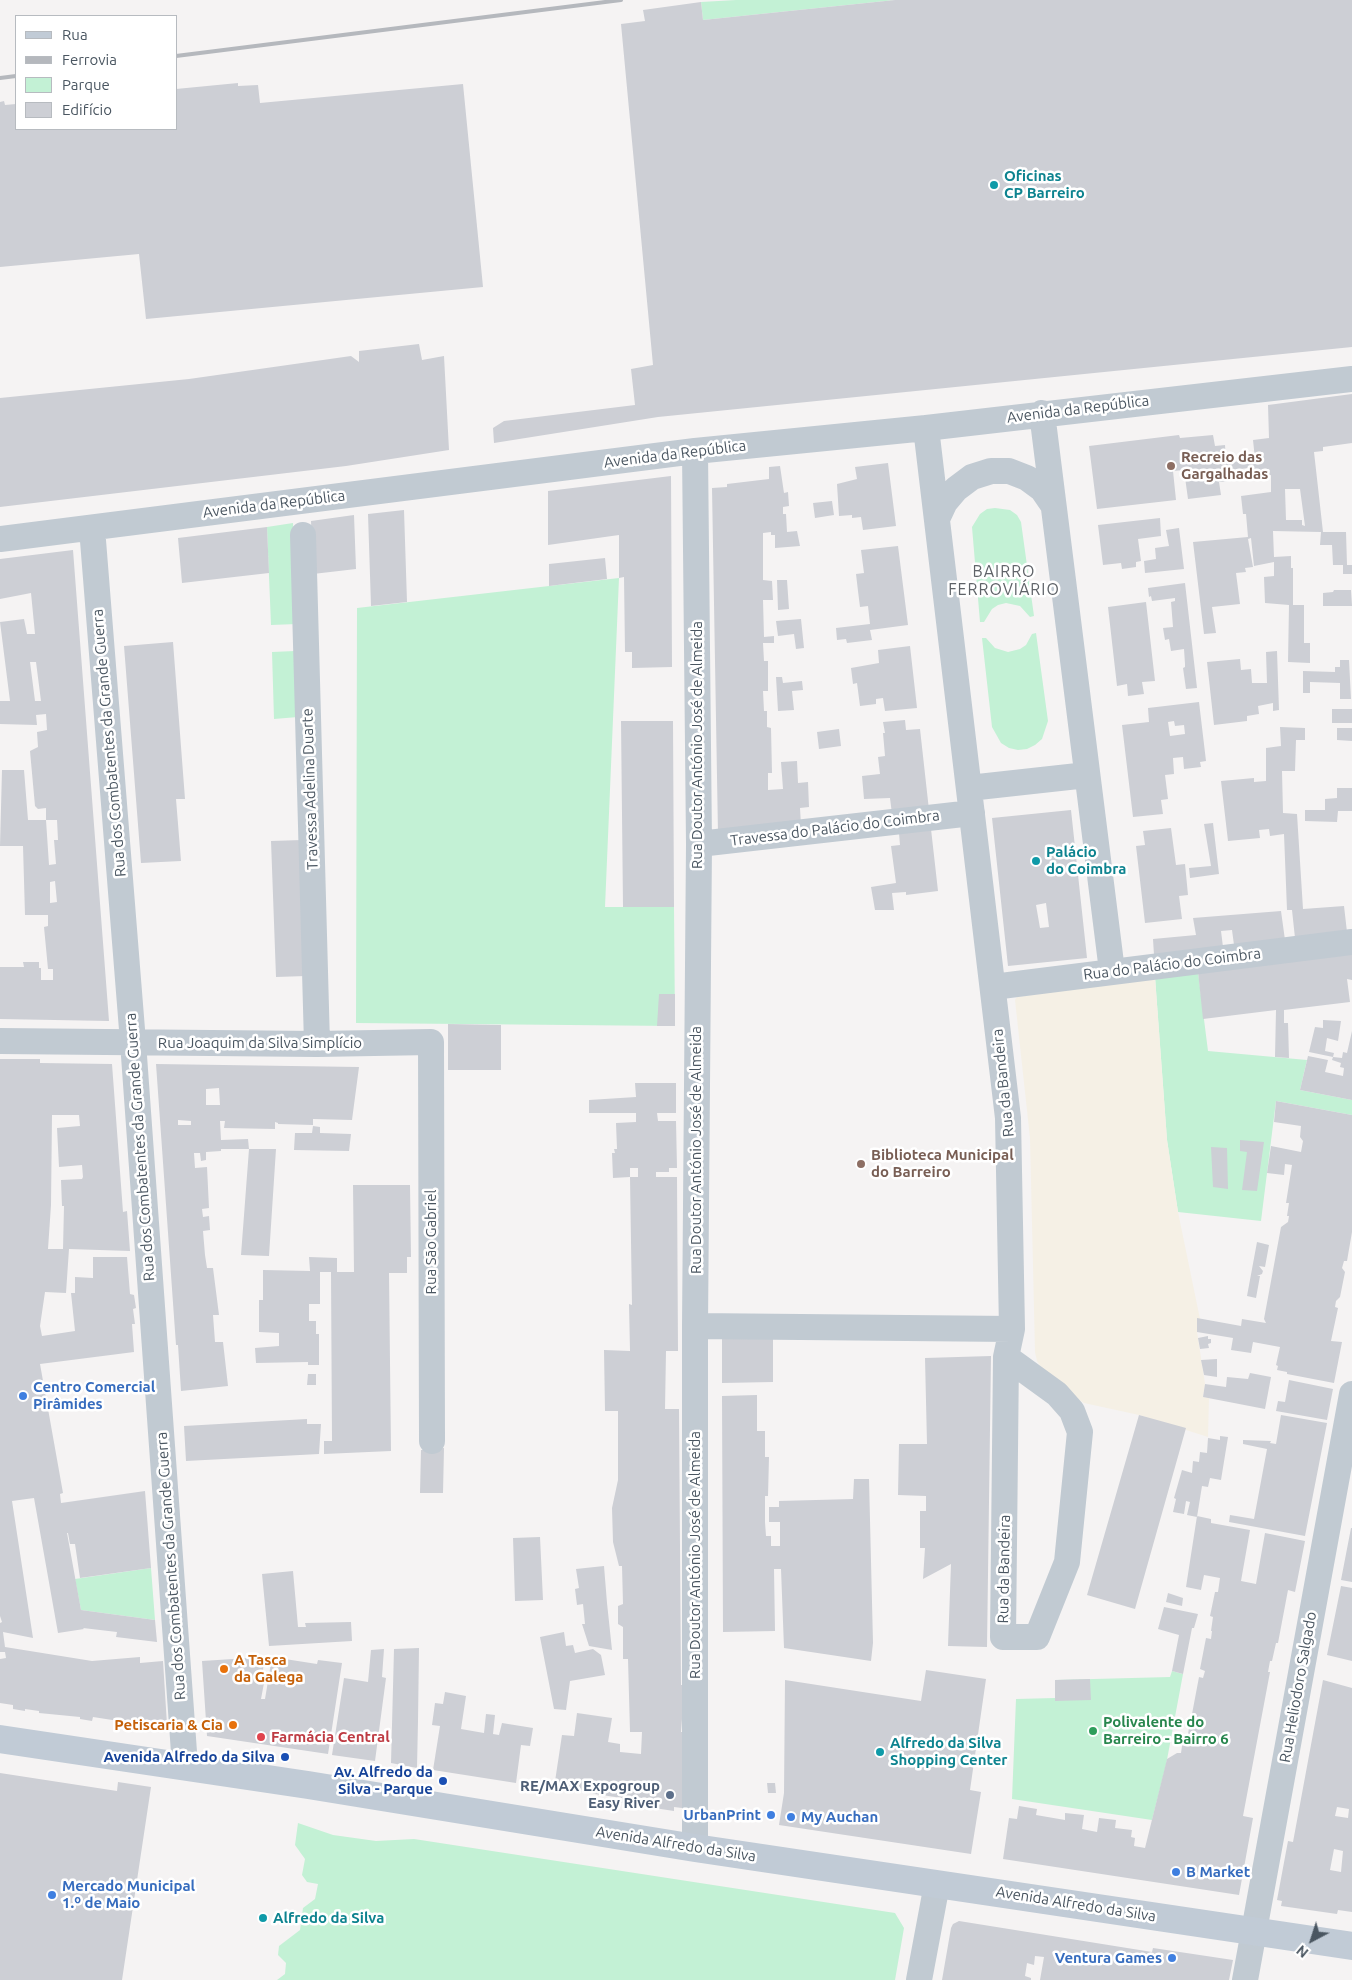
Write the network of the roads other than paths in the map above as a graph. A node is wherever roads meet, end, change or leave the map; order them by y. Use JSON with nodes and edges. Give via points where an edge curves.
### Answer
{"nodes":[{"id":1,"x":1352,"y":379,"type":"edge"},
{"id":2,"x":1042,"y":413,"type":"junction"},
{"id":3,"x":926,"y":428,"type":"junction"},
{"id":4,"x":694,"y":451,"type":"junction"},
{"id":5,"x":1053,"y":505,"type":"junction"},
{"id":6,"x":937,"y":519,"type":"junction"},
{"id":7,"x":92,"y":528,"type":"junction"},
{"id":8,"x":303,"y":535,"type":"dead end"},
{"id":9,"x":0,"y":539,"type":"edge"},
{"id":10,"x":1088,"y":775,"type":"junction"},
{"id":11,"x":971,"y":800,"type":"junction"},
{"id":12,"x":699,"y":844,"type":"junction"},
{"id":13,"x":1352,"y":942,"type":"edge"},
{"id":14,"x":1112,"y":971,"type":"junction"},
{"id":15,"x":993,"y":987,"type":"junction"},
{"id":16,"x":0,"y":1041,"type":"edge"},
{"id":17,"x":133,"y":1042,"type":"junction"},
{"id":18,"x":431,"y":1042,"type":"joint"},
{"id":19,"x":317,"y":1044,"type":"junction"},
{"id":20,"x":695,"y":1326,"type":"junction"},
{"id":21,"x":1012,"y":1329,"type":"junction"},
{"id":22,"x":1006,"y":1357,"type":"junction"},
{"id":23,"x":1352,"y":1394,"type":"edge"},
{"id":24,"x":432,"y":1441,"type":"dead end"},
{"id":25,"x":0,"y":1739,"type":"edge"},
{"id":26,"x":184,"y":1766,"type":"junction"},
{"id":27,"x":695,"y":1848,"type":"junction"},
{"id":28,"x":937,"y":1884,"type":"junction"},
{"id":29,"x":1254,"y":1932,"type":"junction"},
{"id":30,"x":1352,"y":1946,"type":"edge"},
{"id":31,"x":919,"y":1980,"type":"edge"},
{"id":32,"x":1245,"y":1980,"type":"edge"}],
"edges":[{"from":1,"to":2,"type":"street","name":"Avenida da República"},
{"from":2,"to":3,"type":"street","name":"Avenida da República"},
{"from":2,"to":5,"type":"street"},
{"from":3,"to":4,"type":"street","name":"Avenida da República"},
{"from":3,"to":6,"type":"street","name":"Rua da Bandeira"},
{"from":4,"to":7,"type":"street","name":"Avenida da República"},
{"from":4,"to":12,"type":"street","name":"Rua Doutor António José de Almeida"},
{"from":5,"to":6,"type":"street","via":[[1042,489],[1027,478],[1009,471],[991,471],[972,477],[956,489]]},
{"from":5,"to":10,"type":"street"},
{"from":6,"to":11,"type":"street","name":"Rua da Bandeira"},
{"from":7,"to":9,"type":"street","name":"Avenida da República"},
{"from":7,"to":17,"type":"street","name":"Rua dos Combatentes da Grande Guerra"},
{"from":8,"to":19,"type":"street","name":"Travessa Adelina Duarte"},
{"from":10,"to":11,"type":"street","name":"Travessa do Palácio do Coimbra"},
{"from":10,"to":14,"type":"street"},
{"from":11,"to":12,"type":"street","name":"Travessa do Palácio do Coimbra"},
{"from":11,"to":15,"type":"street","name":"Rua da Bandeira"},
{"from":12,"to":20,"type":"street","name":"Rua Doutor António José de Almeida"},
{"from":13,"to":14,"type":"street","name":"Rua do Palácio do Coimbra"},
{"from":14,"to":15,"type":"street","name":"Rua do Palácio do Coimbra"},
{"from":15,"to":21,"type":"street","name":"Rua da Bandeira","via":[[1008,1127]]},
{"from":16,"to":17,"type":"street","name":"Rua Joaquim da Silva Simplício"},
{"from":17,"to":19,"type":"street","name":"Rua Joaquim da Silva Simplício"},
{"from":17,"to":26,"type":"street","name":"Rua dos Combatentes da Grande Guerra"},
{"from":18,"to":19,"type":"street","name":"Rua Joaquim da Silva Simplício"},
{"from":18,"to":24,"type":"street","name":"Rua São Gabriel"},
{"from":20,"to":21,"type":"street"},
{"from":20,"to":27,"type":"street","name":"Rua Doutor António José de Almeida"},
{"from":21,"to":22,"type":"street","name":"Rua da Bandeira"},
{"from":22,"to":22,"type":"street","name":"Rua da Bandeira","via":[[1003,1638],[1037,1637],[1067,1562],[1080,1432],[1072,1411],[1057,1394]]},
{"from":23,"to":29,"type":"street","name":"Rua Heliodoro Salgado"},
{"from":25,"to":26,"type":"street","name":"Avenida Alfredo da Silva"},
{"from":26,"to":27,"type":"street","name":"Avenida Alfredo da Silva"},
{"from":27,"to":28,"type":"street","name":"Avenida Alfredo da Silva"},
{"from":28,"to":29,"type":"street","name":"Avenida Alfredo da Silva"},
{"from":28,"to":31,"type":"street"},
{"from":29,"to":30,"type":"street","name":"Avenida Alfredo da Silva"},
{"from":29,"to":32,"type":"street","name":"Rua Heliodoro Salgado"}]}
